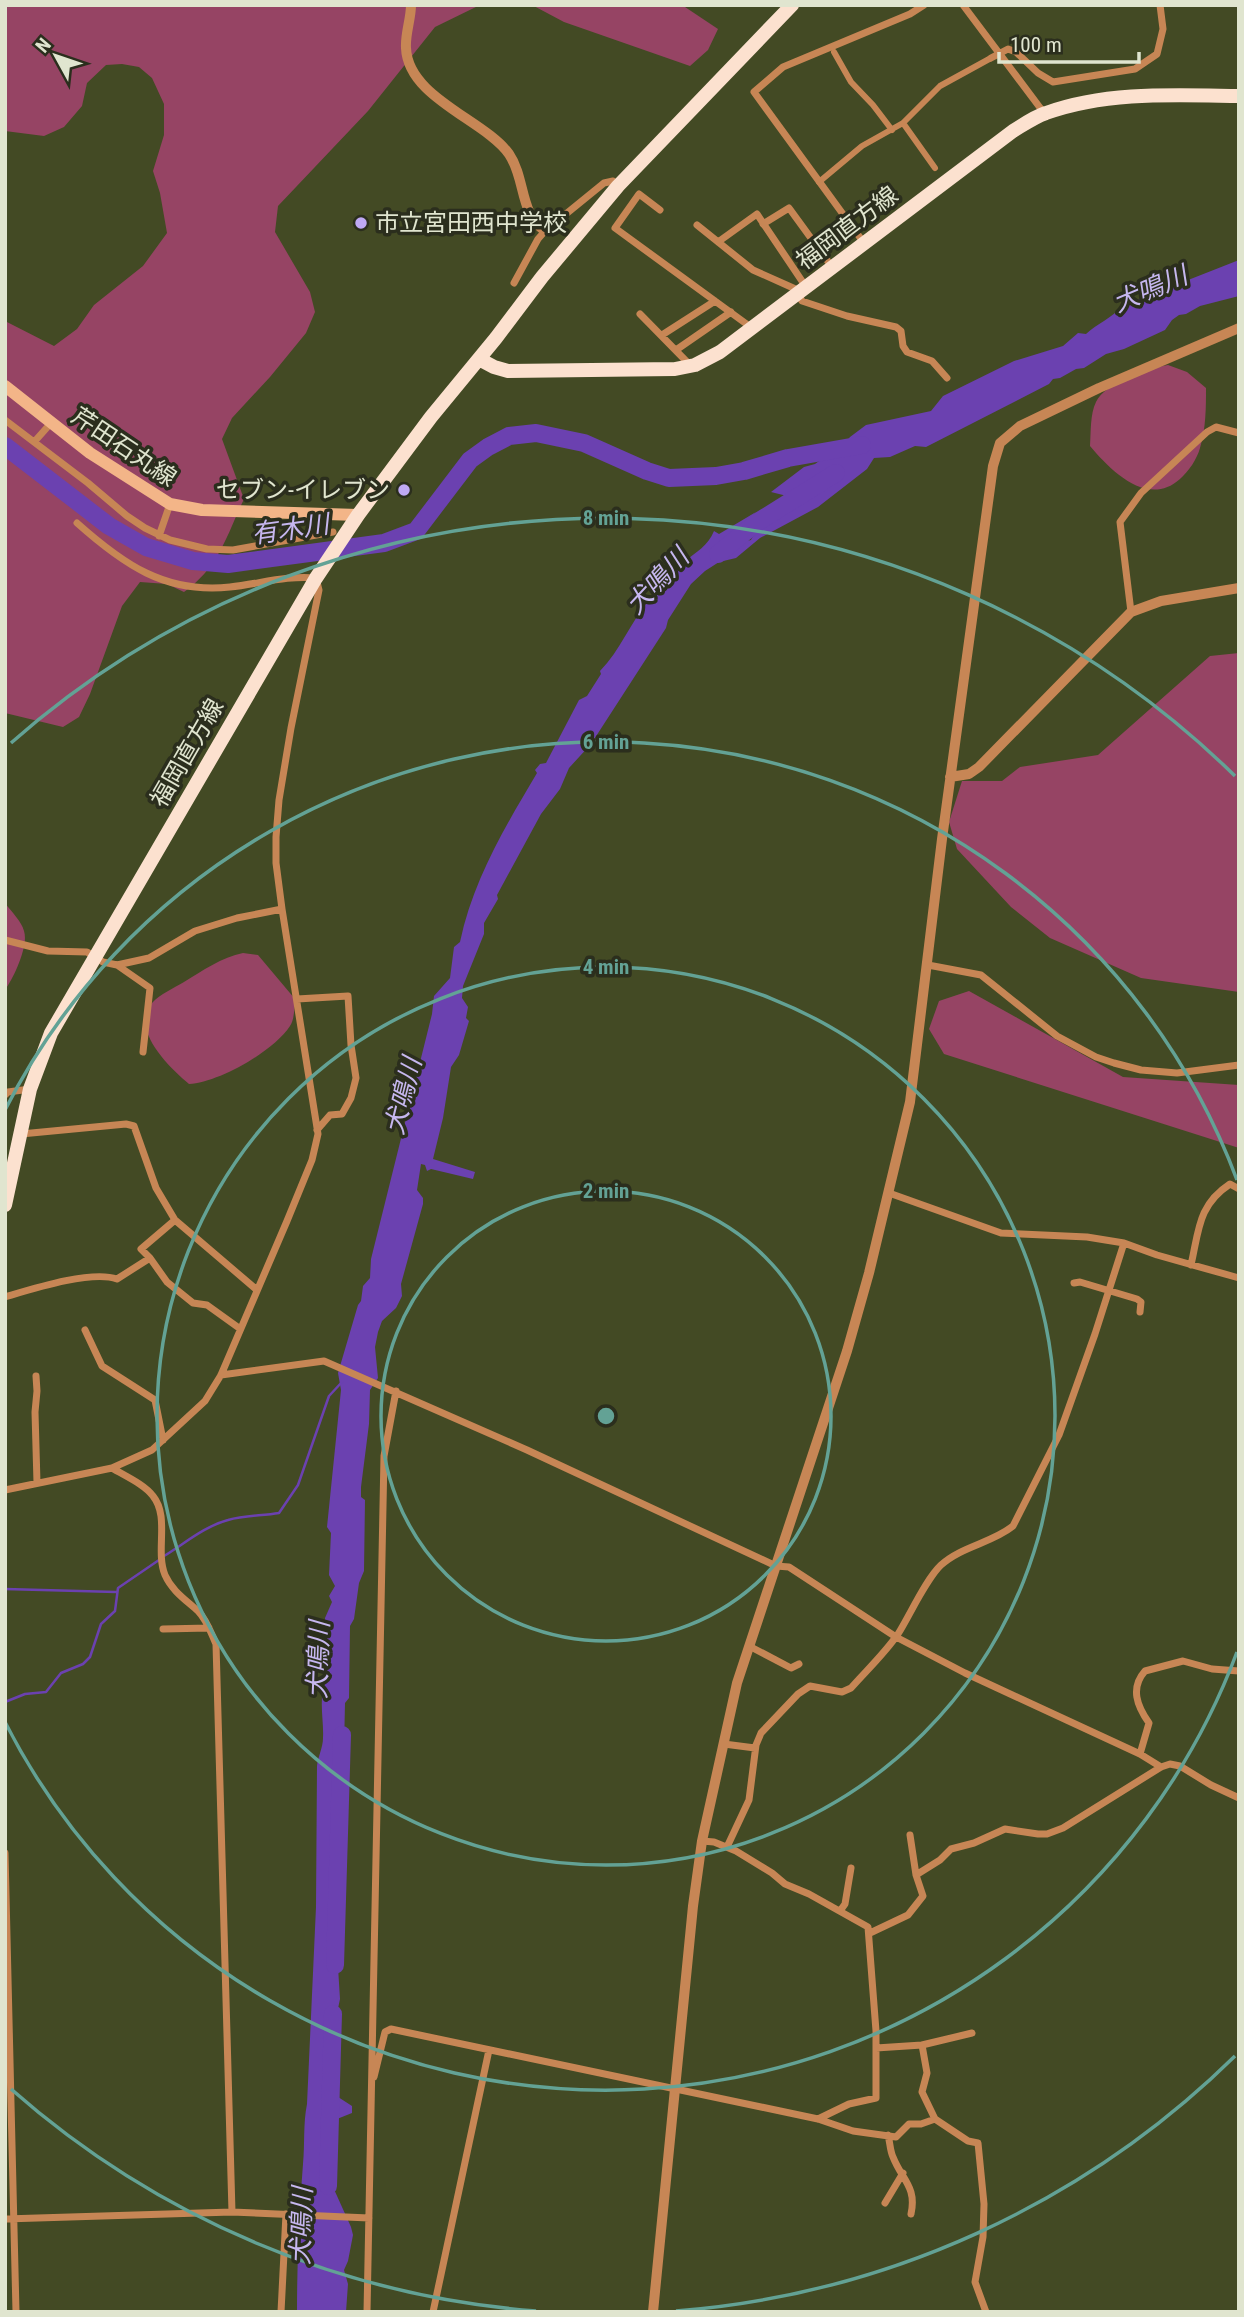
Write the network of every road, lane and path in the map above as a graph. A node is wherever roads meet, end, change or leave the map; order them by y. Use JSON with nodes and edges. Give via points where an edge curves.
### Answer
{"nodes":[{"id":1,"x":411,"y":5,"type":"edge"},
{"id":2,"x":792,"y":5,"type":"edge"},
{"id":3,"x":924,"y":5,"type":"edge"},
{"id":4,"x":963,"y":5,"type":"edge"},
{"id":5,"x":1160,"y":5,"type":"edge"},
{"id":6,"x":832,"y":49,"type":"junction"},
{"id":7,"x":999,"y":54,"type":"junction"},
{"id":8,"x":991,"y":58,"type":"joint"},
{"id":9,"x":1239,"y":96,"type":"edge"},
{"id":10,"x":1045,"y":114,"type":"junction"},
{"id":11,"x":903,"y":123,"type":"junction"},
{"id":12,"x":892,"y":130,"type":"junction"},
{"id":13,"x":935,"y":168,"type":"dead end"},
{"id":14,"x":819,"y":183,"type":"junction"},
{"id":15,"x":618,"y":186,"type":"junction"},
{"id":16,"x":660,"y":210,"type":"dead end"},
{"id":17,"x":764,"y":224,"type":"junction"},
{"id":18,"x":697,"y":225,"type":"dead end"},
{"id":19,"x":545,"y":231,"type":"junction"},
{"id":20,"x":718,"y":242,"type":"junction"},
{"id":21,"x":864,"y":243,"type":"junction"},
{"id":22,"x":832,"y":267,"type":"junction"},
{"id":23,"x":514,"y":283,"type":"dead end"},
{"id":24,"x":802,"y":291,"type":"junction"},
{"id":25,"x":715,"y":301,"type":"junction"},
{"id":26,"x":731,"y":312,"type":"junction"},
{"id":27,"x":640,"y":314,"type":"dead end"},
{"id":28,"x":752,"y":328,"type":"junction"},
{"id":29,"x":1239,"y":328,"type":"edge"},
{"id":30,"x":662,"y":335,"type":"junction"},
{"id":31,"x":676,"y":350,"type":"junction"},
{"id":32,"x":479,"y":359,"type":"junction"},
{"id":33,"x":691,"y":366,"type":"junction"},
{"id":34,"x":947,"y":378,"type":"dead end"},
{"id":35,"x":5,"y":386,"type":"edge"},
{"id":36,"x":5,"y":420,"type":"edge"},
{"id":37,"x":51,"y":423,"type":"junction"},
{"id":38,"x":1239,"y":433,"type":"edge"},
{"id":39,"x":35,"y":441,"type":"junction"},
{"id":40,"x":170,"y":504,"type":"junction"},
{"id":41,"x":358,"y":514,"type":"junction"},
{"id":42,"x":77,"y":523,"type":"dead end"},
{"id":43,"x":340,"y":532,"type":"junction"},
{"id":44,"x":159,"y":536,"type":"junction"},
{"id":45,"x":318,"y":574,"type":"junction"},
{"id":46,"x":1239,"y":588,"type":"edge"},
{"id":47,"x":1131,"y":612,"type":"junction"},
{"id":48,"x":950,"y":777,"type":"junction"},
{"id":49,"x":282,"y":909,"type":"junction"},
{"id":50,"x":5,"y":940,"type":"edge"},
{"id":51,"x":95,"y":956,"type":"junction"},
{"id":52,"x":117,"y":965,"type":"junction"},
{"id":53,"x":928,"y":965,"type":"junction"},
{"id":54,"x":297,"y":999,"type":"junction"},
{"id":55,"x":143,"y":1052,"type":"dead end"},
{"id":56,"x":1239,"y":1065,"type":"edge"},
{"id":57,"x":30,"y":1090,"type":"junction"},
{"id":58,"x":5,"y":1095,"type":"edge"},
{"id":59,"x":317,"y":1130,"type":"junction"},
{"id":60,"x":20,"y":1134,"type":"junction"},
{"id":61,"x":1239,"y":1189,"type":"edge"},
{"id":62,"x":888,"y":1193,"type":"junction"},
{"id":63,"x":5,"y":1205,"type":"edge"},
{"id":64,"x":175,"y":1220,"type":"junction"},
{"id":65,"x":1124,"y":1243,"type":"junction"},
{"id":66,"x":150,"y":1258,"type":"junction"},
{"id":67,"x":1191,"y":1265,"type":"junction"},
{"id":68,"x":1239,"y":1278,"type":"edge"},
{"id":69,"x":1074,"y":1283,"type":"dead end"},
{"id":70,"x":257,"y":1290,"type":"junction"},
{"id":71,"x":1108,"y":1292,"type":"junction"},
{"id":72,"x":5,"y":1297,"type":"edge"},
{"id":73,"x":1140,"y":1312,"type":"dead end"},
{"id":74,"x":239,"y":1328,"type":"junction"},
{"id":75,"x":85,"y":1330,"type":"dead end"},
{"id":76,"x":220,"y":1375,"type":"junction"},
{"id":77,"x":36,"y":1376,"type":"dead end"},
{"id":78,"x":396,"y":1391,"type":"junction"},
{"id":79,"x":163,"y":1440,"type":"junction"},
{"id":80,"x":113,"y":1468,"type":"junction"},
{"id":81,"x":37,"y":1483,"type":"junction"},
{"id":82,"x":5,"y":1490,"type":"edge"},
{"id":83,"x":776,"y":1566,"type":"junction"},
{"id":84,"x":209,"y":1628,"type":"junction"},
{"id":85,"x":163,"y":1629,"type":"dead end"},
{"id":86,"x":896,"y":1637,"type":"junction"},
{"id":87,"x":749,"y":1646,"type":"junction"},
{"id":88,"x":799,"y":1664,"type":"dead end"},
{"id":89,"x":1239,"y":1671,"type":"edge"},
{"id":90,"x":724,"y":1744,"type":"junction"},
{"id":91,"x":755,"y":1748,"type":"junction"},
{"id":92,"x":1140,"y":1754,"type":"junction"},
{"id":93,"x":1161,"y":1767,"type":"junction"},
{"id":94,"x":1239,"y":1798,"type":"edge"},
{"id":95,"x":910,"y":1835,"type":"dead end"},
{"id":96,"x":702,"y":1841,"type":"junction"},
{"id":97,"x":727,"y":1847,"type":"junction"},
{"id":98,"x":5,"y":1853,"type":"edge"},
{"id":99,"x":851,"y":1868,"type":"dead end"},
{"id":100,"x":916,"y":1875,"type":"junction"},
{"id":101,"x":840,"y":1911,"type":"junction"},
{"id":102,"x":870,"y":1933,"type":"junction"},
{"id":103,"x":972,"y":2033,"type":"dead end"},
{"id":104,"x":922,"y":2045,"type":"junction"},
{"id":105,"x":876,"y":2048,"type":"junction"},
{"id":106,"x":489,"y":2050,"type":"junction"},
{"id":107,"x":8,"y":2058,"type":"edge"},
{"id":108,"x":676,"y":2089,"type":"junction"},
{"id":109,"x":370,"y":2095,"type":"junction"},
{"id":110,"x":818,"y":2119,"type":"junction"},
{"id":111,"x":935,"y":2119,"type":"junction"},
{"id":112,"x":888,"y":2134,"type":"junction"},
{"id":113,"x":902,"y":2173,"type":"junction"},
{"id":114,"x":884,"y":2203,"type":"dead end"},
{"id":115,"x":232,"y":2212,"type":"junction"},
{"id":116,"x":286,"y":2214,"type":"junction"},
{"id":117,"x":911,"y":2214,"type":"dead end"},
{"id":118,"x":369,"y":2218,"type":"junction"},
{"id":119,"x":10,"y":2219,"type":"edge"},
{"id":120,"x":16,"y":2312,"type":"edge"},
{"id":121,"x":281,"y":2312,"type":"edge"},
{"id":122,"x":367,"y":2312,"type":"edge"},
{"id":123,"x":433,"y":2312,"type":"edge"},
{"id":124,"x":653,"y":2312,"type":"edge"},
{"id":125,"x":986,"y":2312,"type":"edge"}],
"edges":[{"from":1,"to":19,"type":"street","via":[[405,49],[412,71],[430,93],[510,155],[528,211]]},
{"from":2,"to":15,"type":"main road","name":"福岡直方線"},
{"from":3,"to":6,"type":"street"},
{"from":4,"to":7,"type":"street"},
{"from":5,"to":7,"type":"street","via":[[1163,29],[1157,54],[1135,69],[1053,82],[1016,52],[1008,49]]},
{"from":6,"to":12,"type":"street","via":[[850,82]]},
{"from":6,"to":14,"type":"street","via":[[783,67],[754,92]]},
{"from":7,"to":8,"type":"street"},
{"from":7,"to":10,"type":"street"},
{"from":8,"to":11,"type":"street","via":[[940,86]]},
{"from":9,"to":10,"type":"main road","name":"福岡直方線","via":[[1121,97]]},
{"from":10,"to":21,"type":"main road","name":"福岡直方線","via":[[1013,131]]},
{"from":11,"to":12,"type":"street"},
{"from":11,"to":13,"type":"street"},
{"from":12,"to":14,"type":"street","via":[[862,146]]},
{"from":14,"to":21,"type":"street"},
{"from":15,"to":19,"type":"street","via":[[612,181],[604,183]]},
{"from":15,"to":32,"type":"main road","name":"福岡直方線"},
{"from":16,"to":25,"type":"street","via":[[639,194],[615,228]]},
{"from":17,"to":20,"type":"street","via":[[757,214]]},
{"from":17,"to":22,"type":"street","via":[[789,208]]},
{"from":17,"to":24,"type":"street"},
{"from":18,"to":20,"type":"street"},
{"from":19,"to":23,"type":"street"},
{"from":20,"to":24,"type":"street","via":[[753,270]]},
{"from":21,"to":22,"type":"main road","name":"福岡直方線"},
{"from":22,"to":24,"type":"main road","name":"福岡直方線"},
{"from":24,"to":28,"type":"main road","name":"福岡直方線"},
{"from":24,"to":34,"type":"street","via":[[802,301],[896,327],[907,352],[932,361]]},
{"from":25,"to":26,"type":"street"},
{"from":25,"to":30,"type":"street"},
{"from":26,"to":28,"type":"street"},
{"from":26,"to":31,"type":"street"},
{"from":27,"to":30,"type":"street"},
{"from":28,"to":33,"type":"main road","name":"福岡直方線"},
{"from":29,"to":48,"type":"street","via":[[1044,414],[1000,443],[988,496]]},
{"from":30,"to":31,"type":"street"},
{"from":31,"to":33,"type":"street"},
{"from":32,"to":33,"type":"main road","name":"福岡直方線","via":[[508,370]]},
{"from":32,"to":41,"type":"main road","name":"福岡直方線"},
{"from":35,"to":37,"type":"main road","name":"芹田石丸線"},
{"from":36,"to":39,"type":"street"},
{"from":37,"to":39,"type":"street"},
{"from":37,"to":40,"type":"main road","name":"芹田石丸線","via":[[118,473]]},
{"from":38,"to":47,"type":"street","via":[[1216,427],[1207,432],[1141,494],[1121,522]]},
{"from":39,"to":44,"type":"street","via":[[127,516]]},
{"from":40,"to":41,"type":"main road","name":"芹田石丸線","via":[[201,510]]},
{"from":40,"to":44,"type":"street"},
{"from":41,"to":43,"type":"main road","name":"福岡直方線"},
{"from":42,"to":45,"type":"street","via":[[127,564],[147,575],[185,585],[219,587]]},
{"from":43,"to":44,"type":"street","via":[[233,550],[207,549]]},
{"from":43,"to":45,"type":"main road","name":"福岡直方線"},
{"from":45,"to":49,"type":"street","via":[[319,590],[279,800],[276,863]]},
{"from":45,"to":51,"type":"main road","name":"福岡直方線"},
{"from":46,"to":47,"type":"street","via":[[1161,601]]},
{"from":47,"to":48,"type":"street","via":[[979,766],[969,774]]},
{"from":48,"to":53,"type":"street"},
{"from":49,"to":52,"type":"street","via":[[195,931],[149,958]]},
{"from":49,"to":54,"type":"street"},
{"from":50,"to":51,"type":"street"},
{"from":51,"to":52,"type":"street"},
{"from":51,"to":57,"type":"main road","name":"福岡直方線","via":[[51,1033]]},
{"from":52,"to":55,"type":"street","via":[[150,988]]},
{"from":53,"to":56,"type":"street","via":[[981,975],[1057,1036],[1105,1060],[1177,1073]]},
{"from":53,"to":62,"type":"street","via":[[910,1102]]},
{"from":54,"to":59,"type":"street"},
{"from":54,"to":59,"type":"street","via":[[348,996],[356,1078],[342,1114],[330,1115]]},
{"from":57,"to":58,"type":"street"},
{"from":57,"to":60,"type":"main road","name":"福岡直方線"},
{"from":59,"to":70,"type":"street","via":[[312,1160]]},
{"from":60,"to":63,"type":"main road","name":"福岡直方線"},
{"from":60,"to":64,"type":"street","via":[[134,1126],[156,1188]]},
{"from":61,"to":67,"type":"street","via":[[1230,1184],[1204,1209]]},
{"from":62,"to":65,"type":"street","via":[[1001,1233]]},
{"from":62,"to":83,"type":"street","via":[[846,1351]]},
{"from":64,"to":66,"type":"street","via":[[141,1249]]},
{"from":64,"to":70,"type":"street"},
{"from":65,"to":67,"type":"street"},
{"from":65,"to":71,"type":"street"},
{"from":66,"to":72,"type":"street","via":[[117,1279],[106,1275]]},
{"from":66,"to":74,"type":"street","via":[[167,1282],[193,1303],[207,1305]]},
{"from":67,"to":68,"type":"street"},
{"from":69,"to":71,"type":"street"},
{"from":70,"to":74,"type":"street"},
{"from":71,"to":73,"type":"street","via":[[1137,1299]]},
{"from":71,"to":86,"type":"street","via":[[1059,1435],[1013,1526],[939,1567]]},
{"from":74,"to":76,"type":"street"},
{"from":75,"to":79,"type":"street","via":[[102,1366],[155,1400]]},
{"from":76,"to":78,"type":"street","via":[[324,1361]]},
{"from":76,"to":79,"type":"street","via":[[205,1401]]},
{"from":77,"to":81,"type":"street"},
{"from":78,"to":83,"type":"street"},
{"from":78,"to":109,"type":"street","via":[[384,1456]]},
{"from":79,"to":80,"type":"street"},
{"from":80,"to":81,"type":"street"},
{"from":80,"to":84,"type":"street","via":[[157,1502],[165,1575]]},
{"from":81,"to":82,"type":"street"},
{"from":83,"to":86,"type":"street","via":[[789,1567]]},
{"from":83,"to":87,"type":"street"},
{"from":84,"to":85,"type":"street"},
{"from":84,"to":115,"type":"street","via":[[216,1644]]},
{"from":86,"to":91,"type":"street","via":[[851,1688],[842,1692],[810,1686],[798,1694],[761,1733]]},
{"from":86,"to":92,"type":"street"},
{"from":87,"to":88,"type":"street","via":[[791,1668]]},
{"from":87,"to":90,"type":"street"},
{"from":89,"to":92,"type":"street","via":[[1183,1661],[1145,1671],[1135,1696],[1149,1723]]},
{"from":90,"to":91,"type":"street"},
{"from":90,"to":96,"type":"street"},
{"from":91,"to":97,"type":"street","via":[[749,1800]]},
{"from":92,"to":93,"type":"street"},
{"from":93,"to":94,"type":"street","via":[[1180,1766]]},
{"from":93,"to":100,"type":"street","via":[[1063,1828],[1047,1834],[1005,1829],[951,1849]]},
{"from":95,"to":100,"type":"street"},
{"from":96,"to":97,"type":"street"},
{"from":96,"to":108,"type":"street"},
{"from":97,"to":101,"type":"street","via":[[785,1884]]},
{"from":98,"to":107,"type":"street"},
{"from":99,"to":101,"type":"street"},
{"from":100,"to":102,"type":"street","via":[[923,1896],[908,1916]]},
{"from":101,"to":102,"type":"street","via":[[868,1927]]},
{"from":102,"to":105,"type":"street"},
{"from":103,"to":104,"type":"street"},
{"from":104,"to":105,"type":"street"},
{"from":104,"to":111,"type":"street","via":[[927,2073],[922,2092]]},
{"from":105,"to":110,"type":"street","via":[[876,2098],[849,2104]]},
{"from":106,"to":108,"type":"street"},
{"from":106,"to":109,"type":"street","via":[[391,2029],[381,2042]]},
{"from":106,"to":123,"type":"street"},
{"from":107,"to":119,"type":"street"},
{"from":108,"to":110,"type":"street"},
{"from":108,"to":124,"type":"street"},
{"from":109,"to":118,"type":"street"},
{"from":110,"to":112,"type":"street","via":[[853,2131]]},
{"from":111,"to":112,"type":"street","via":[[909,2124],[896,2137]]},
{"from":111,"to":125,"type":"street","via":[[978,2143],[984,2204],[975,2282]]},
{"from":112,"to":113,"type":"street"},
{"from":113,"to":114,"type":"street"},
{"from":113,"to":117,"type":"street","via":[[914,2199]]},
{"from":115,"to":116,"type":"street"},
{"from":115,"to":119,"type":"street"},
{"from":116,"to":118,"type":"street"},
{"from":116,"to":121,"type":"street"},
{"from":118,"to":122,"type":"street"},
{"from":119,"to":120,"type":"street"}]}
